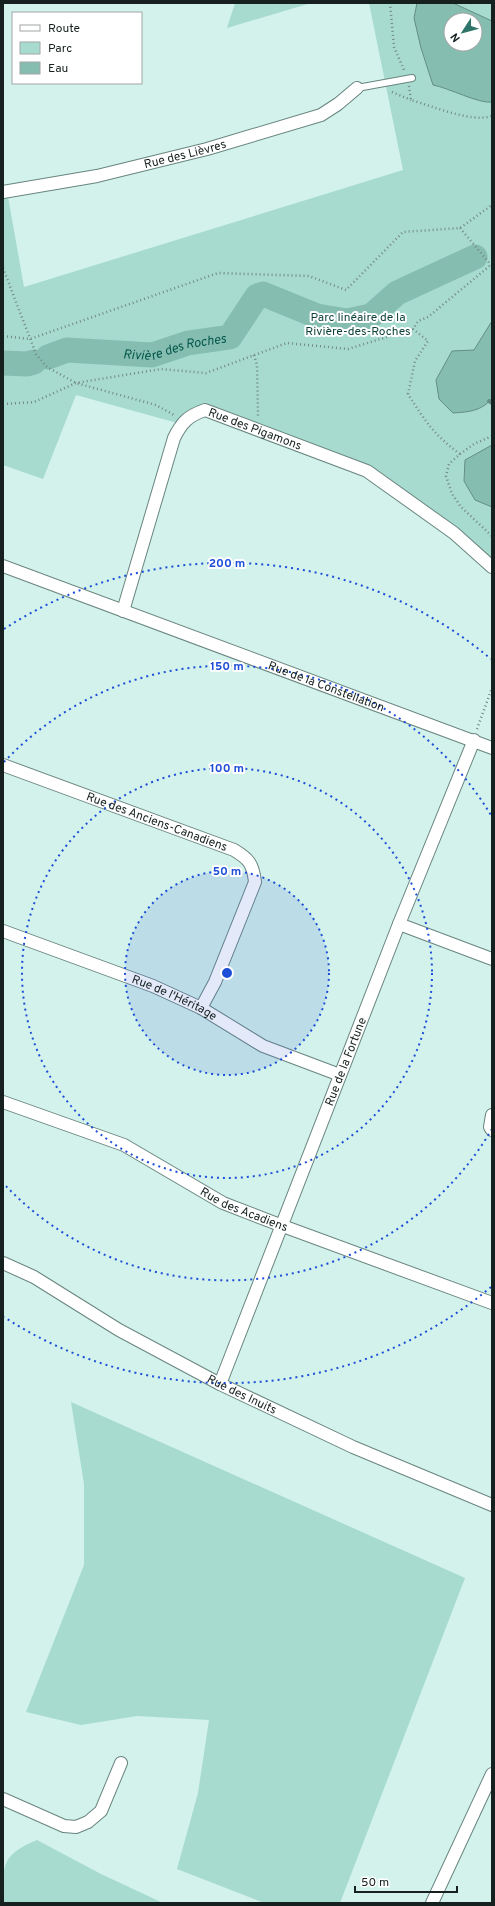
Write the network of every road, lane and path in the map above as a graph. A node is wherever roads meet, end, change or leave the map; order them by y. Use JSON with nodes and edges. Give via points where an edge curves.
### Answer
{"nodes":[{"id":1,"x":412,"y":78,"type":"dead end"},
{"id":2,"x":357,"y":88,"type":"joint"},
{"id":3,"x":3,"y":192,"type":"edge"},
{"id":4,"x":492,"y":205,"type":"edge"},
{"id":5,"x":460,"y":228,"type":"junction"},
{"id":6,"x":492,"y":264,"type":"edge"},
{"id":7,"x":3,"y":268,"type":"edge"},
{"id":8,"x":414,"y":329,"type":"junction"},
{"id":9,"x":3,"y":336,"type":"edge"},
{"id":10,"x":30,"y":339,"type":"junction"},
{"id":11,"x":254,"y":355,"type":"junction"},
{"id":12,"x":76,"y":383,"type":"junction"},
{"id":13,"x":3,"y":404,"type":"edge"},
{"id":14,"x":186,"y":421,"type":"junction"},
{"id":15,"x":258,"y":429,"type":"junction"},
{"id":16,"x":492,"y":436,"type":"edge"},
{"id":17,"x":460,"y":454,"type":"junction"},
{"id":18,"x":492,"y":536,"type":"edge"},
{"id":19,"x":3,"y":566,"type":"edge"},
{"id":20,"x":492,"y":567,"type":"edge"},
{"id":21,"x":123,"y":611,"type":"junction"},
{"id":22,"x":492,"y":688,"type":"edge"},
{"id":23,"x":474,"y":740,"type":"junction"},
{"id":24,"x":492,"y":748,"type":"edge"},
{"id":25,"x":3,"y":765,"type":"edge"},
{"id":26,"x":399,"y":924,"type":"junction"},
{"id":27,"x":3,"y":931,"type":"edge"},
{"id":28,"x":492,"y":959,"type":"edge"},
{"id":29,"x":200,"y":1008,"type":"junction"},
{"id":30,"x":340,"y":1075,"type":"junction"},
{"id":31,"x":3,"y":1102,"type":"edge"},
{"id":32,"x":492,"y":1115,"type":"edge"},
{"id":33,"x":492,"y":1130,"type":"edge"},
{"id":34,"x":280,"y":1225,"type":"junction"},
{"id":35,"x":3,"y":1263,"type":"edge"},
{"id":36,"x":492,"y":1303,"type":"edge"},
{"id":37,"x":220,"y":1384,"type":"junction"},
{"id":38,"x":492,"y":1505,"type":"edge"},
{"id":39,"x":121,"y":1763,"type":"dead end"},
{"id":40,"x":492,"y":1774,"type":"edge"},
{"id":41,"x":3,"y":1799,"type":"edge"},
{"id":42,"x":432,"y":1903,"type":"edge"}],
"edges":[{"from":1,"to":2,"type":"lane"},
{"from":2,"to":3,"type":"street","name":"Rue des Lièvres","via":[[321,115],[207,149],[97,176]]},
{"from":4,"to":5,"type":"path"},
{"from":5,"to":6,"type":"path"},
{"from":5,"to":10,"type":"path","via":[[403,232],[346,290],[309,276],[218,273]]},
{"from":6,"to":8,"type":"path","via":[[428,317],[418,320]]},
{"from":7,"to":10,"type":"path"},
{"from":8,"to":11,"type":"path","via":[[348,349],[287,343]]},
{"from":8,"to":17,"type":"path","via":[[428,341],[415,361],[408,394],[440,440]]},
{"from":9,"to":10,"type":"path"},
{"from":10,"to":12,"type":"path","via":[[36,354],[47,367]]},
{"from":11,"to":12,"type":"path","via":[[206,373],[161,370]]},
{"from":11,"to":15,"type":"path","via":[[257,365]]},
{"from":12,"to":13,"type":"path","via":[[34,402]]},
{"from":12,"to":14,"type":"path","via":[[156,405]]},
{"from":14,"to":15,"type":"street","name":"Rue des Pigamons","via":[[193,414],[205,410]]},
{"from":14,"to":21,"type":"street","name":"Rue des Pigamons","via":[[181,424],[174,438]]},
{"from":15,"to":20,"type":"street","name":"Rue des Pigamons","via":[[367,471],[454,533]]},
{"from":16,"to":17,"type":"path"},
{"from":17,"to":18,"type":"path","via":[[449,464],[446,476],[452,494],[461,507]]},
{"from":19,"to":21,"type":"street","name":"Rue de la Constellation"},
{"from":21,"to":23,"type":"street","name":"Rue de la Constellation"},
{"from":22,"to":23,"type":"path"},
{"from":23,"to":24,"type":"street","name":"Rue de la Constellation"},
{"from":23,"to":26,"type":"street","name":"Rue de la Fortune"},
{"from":25,"to":29,"type":"street","name":"Rue des Anciens-Canadiens","via":[[246,856],[253,868],[255,882],[215,982]]},
{"from":26,"to":28,"type":"street"},
{"from":26,"to":30,"type":"street","name":"Rue de la Fortune"},
{"from":27,"to":29,"type":"street","name":"Rue de l'Héritage","via":[[153,986]]},
{"from":29,"to":30,"type":"street","name":"Rue de l'Héritage","via":[[262,1046]]},
{"from":30,"to":34,"type":"street","name":"Rue de la Fortune"},
{"from":31,"to":34,"type":"street","name":"Rue des Acadiens","via":[[124,1146],[224,1203]]},
{"from":32,"to":33,"type":"street"},
{"from":34,"to":36,"type":"street","name":"Rue des Acadiens"},
{"from":34,"to":37,"type":"street","name":"Rue de la Fortune"},
{"from":35,"to":37,"type":"street","name":"Rue des Inuits","via":[[34,1278],[119,1330]]},
{"from":37,"to":38,"type":"street","name":"Rue des Inuits","via":[[353,1447]]},
{"from":39,"to":41,"type":"street","via":[[101,1811],[88,1822],[76,1827],[64,1826]]},
{"from":40,"to":42,"type":"street"}]}
